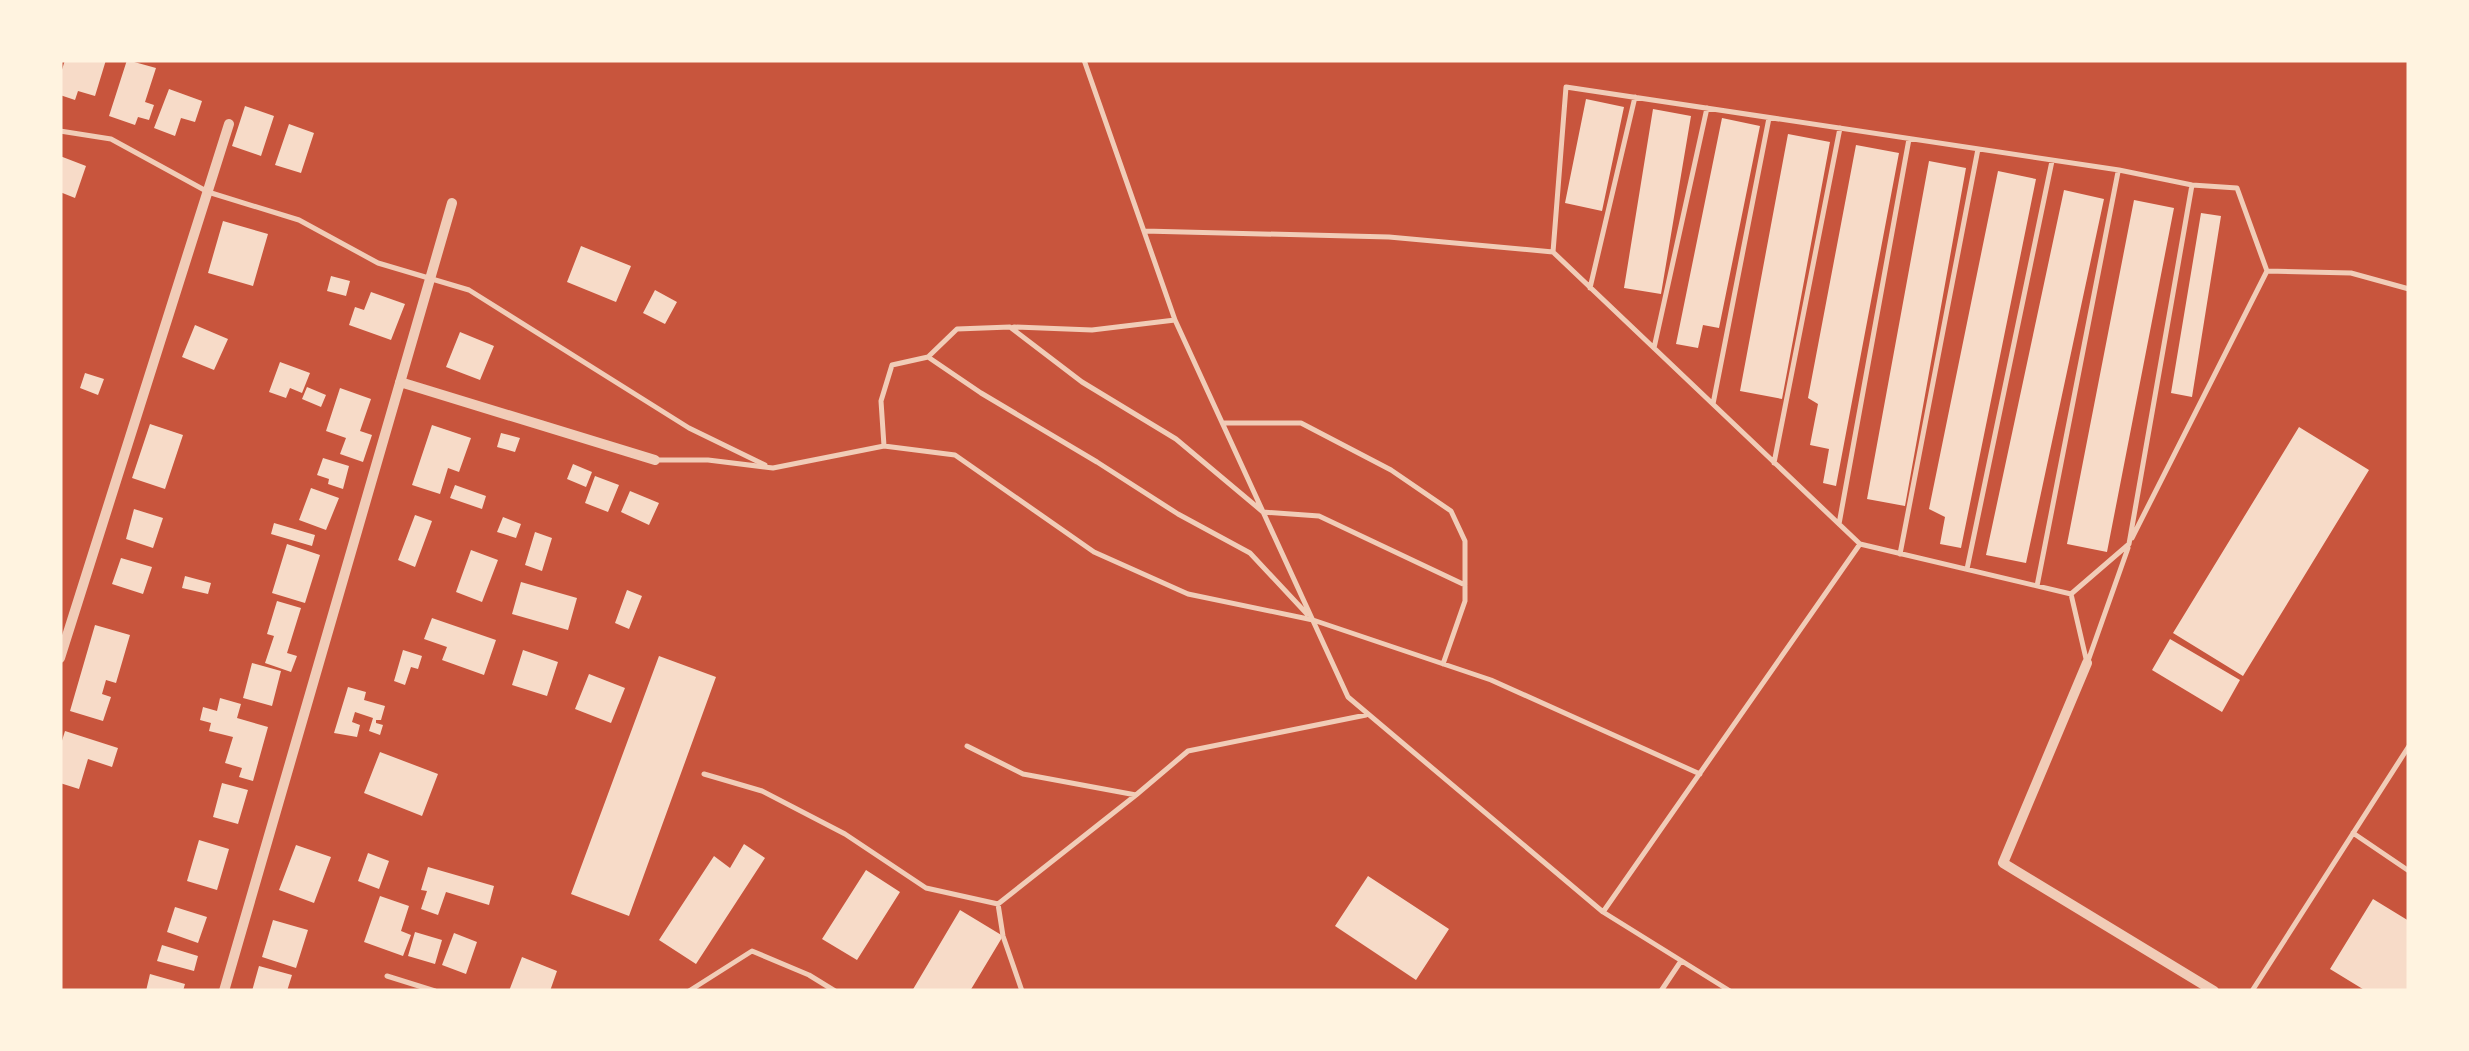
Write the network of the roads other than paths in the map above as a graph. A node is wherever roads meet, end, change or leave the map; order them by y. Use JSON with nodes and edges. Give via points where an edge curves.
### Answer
{"nodes":[{"id":1,"x":1084,"y":60,"type":"edge"},
{"id":2,"x":1634,"y":97,"type":"junction"},
{"id":3,"x":1706,"y":108,"type":"junction"},
{"id":4,"x":1770,"y":118,"type":"junction"},
{"id":5,"x":229,"y":124,"type":"dead end"},
{"id":6,"x":1840,"y":128,"type":"junction"},
{"id":7,"x":60,"y":131,"type":"edge"},
{"id":8,"x":1909,"y":138,"type":"junction"},
{"id":9,"x":1978,"y":149,"type":"junction"},
{"id":10,"x":2052,"y":160,"type":"junction"},
{"id":11,"x":2118,"y":170,"type":"junction"},
{"id":12,"x":2192,"y":185,"type":"junction"},
{"id":13,"x":208,"y":192,"type":"junction"},
{"id":14,"x":452,"y":203,"type":"dead end"},
{"id":15,"x":1144,"y":231,"type":"junction"},
{"id":16,"x":1553,"y":252,"type":"junction"},
{"id":17,"x":2267,"y":271,"type":"junction"},
{"id":18,"x":431,"y":277,"type":"junction"},
{"id":19,"x":1590,"y":288,"type":"junction"},
{"id":20,"x":2409,"y":289,"type":"edge"},
{"id":21,"x":1175,"y":320,"type":"junction"},
{"id":22,"x":1010,"y":327,"type":"junction"},
{"id":23,"x":1654,"y":348,"type":"junction"},
{"id":24,"x":928,"y":357,"type":"junction"},
{"id":25,"x":400,"y":382,"type":"junction"},
{"id":26,"x":1713,"y":404,"type":"junction"},
{"id":27,"x":1222,"y":423,"type":"junction"},
{"id":28,"x":884,"y":446,"type":"junction"},
{"id":29,"x":655,"y":460,"type":"joint"},
{"id":30,"x":1774,"y":463,"type":"junction"},
{"id":31,"x":772,"y":468,"type":"junction"},
{"id":32,"x":1264,"y":512,"type":"junction"},
{"id":33,"x":1839,"y":524,"type":"junction"},
{"id":34,"x":1860,"y":544,"type":"junction"},
{"id":35,"x":2129,"y":544,"type":"junction"},
{"id":36,"x":1900,"y":554,"type":"junction"},
{"id":37,"x":1966,"y":569,"type":"junction"},
{"id":38,"x":1465,"y":584,"type":"junction"},
{"id":39,"x":2037,"y":586,"type":"junction"},
{"id":40,"x":2071,"y":594,"type":"junction"},
{"id":41,"x":1312,"y":620,"type":"junction"},
{"id":42,"x":60,"y":658,"type":"edge"},
{"id":43,"x":2087,"y":663,"type":"junction"},
{"id":44,"x":1443,"y":664,"type":"junction"},
{"id":45,"x":1368,"y":714,"type":"junction"},
{"id":46,"x":967,"y":746,"type":"dead end"},
{"id":47,"x":2409,"y":746,"type":"edge"},
{"id":48,"x":704,"y":774,"type":"dead end"},
{"id":49,"x":1700,"y":774,"type":"junction"},
{"id":50,"x":1136,"y":795,"type":"junction"},
{"id":51,"x":2353,"y":834,"type":"junction"},
{"id":52,"x":2409,"y":871,"type":"edge"},
{"id":53,"x":998,"y":904,"type":"junction"},
{"id":54,"x":1604,"y":912,"type":"junction"},
{"id":55,"x":1682,"y":961,"type":"junction"},
{"id":56,"x":387,"y":976,"type":"dead end"},
{"id":57,"x":224,"y":991,"type":"edge"},
{"id":58,"x":435,"y":991,"type":"edge"},
{"id":59,"x":689,"y":991,"type":"edge"},
{"id":60,"x":835,"y":991,"type":"edge"},
{"id":61,"x":1022,"y":991,"type":"edge"},
{"id":62,"x":1661,"y":991,"type":"edge"},
{"id":63,"x":1730,"y":991,"type":"edge"},
{"id":64,"x":2214,"y":991,"type":"edge"},
{"id":65,"x":2252,"y":991,"type":"edge"}],
"edges":[{"from":1,"to":15,"type":"lane"},
{"from":2,"to":3,"type":"lane"},
{"from":2,"to":16,"type":"lane","via":[[1566,87]]},
{"from":2,"to":19,"type":"lane"},
{"from":3,"to":4,"type":"lane"},
{"from":3,"to":23,"type":"lane"},
{"from":4,"to":6,"type":"lane"},
{"from":4,"to":26,"type":"lane"},
{"from":5,"to":13,"type":"street"},
{"from":6,"to":8,"type":"lane"},
{"from":6,"to":30,"type":"lane"},
{"from":7,"to":13,"type":"lane","via":[[111,139]]},
{"from":8,"to":9,"type":"lane"},
{"from":8,"to":33,"type":"lane"},
{"from":9,"to":10,"type":"lane"},
{"from":9,"to":36,"type":"lane"},
{"from":10,"to":11,"type":"lane"},
{"from":10,"to":37,"type":"lane"},
{"from":11,"to":12,"type":"lane"},
{"from":11,"to":39,"type":"lane"},
{"from":12,"to":17,"type":"lane","via":[[2237,188]]},
{"from":12,"to":35,"type":"lane"},
{"from":13,"to":18,"type":"lane","via":[[299,220],[378,263]]},
{"from":13,"to":42,"type":"street"},
{"from":14,"to":18,"type":"street"},
{"from":15,"to":16,"type":"lane","via":[[1389,237]]},
{"from":15,"to":21,"type":"lane"},
{"from":16,"to":19,"type":"lane"},
{"from":17,"to":20,"type":"lane","via":[[2351,273]]},
{"from":17,"to":35,"type":"lane"},
{"from":18,"to":25,"type":"street"},
{"from":18,"to":31,"type":"lane","via":[[469,290],[689,428]]},
{"from":19,"to":23,"type":"lane"},
{"from":21,"to":22,"type":"lane","via":[[1092,330]]},
{"from":21,"to":27,"type":"lane"},
{"from":22,"to":24,"type":"lane","via":[[957,329]]},
{"from":22,"to":32,"type":"lane","via":[[1082,382],[1176,438]]},
{"from":23,"to":26,"type":"lane"},
{"from":24,"to":28,"type":"lane","via":[[892,366],[881,401]]},
{"from":24,"to":41,"type":"lane","via":[[1250,553]]},
{"from":25,"to":29,"type":"street"},
{"from":25,"to":57,"type":"street"},
{"from":26,"to":30,"type":"lane"},
{"from":27,"to":32,"type":"lane"},
{"from":27,"to":38,"type":"lane","via":[[1301,424],[1391,470],[1451,510],[1465,541]]},
{"from":28,"to":31,"type":"lane"},
{"from":28,"to":41,"type":"lane","via":[[955,455],[1094,552],[1188,594]]},
{"from":29,"to":31,"type":"lane"},
{"from":30,"to":33,"type":"lane"},
{"from":32,"to":38,"type":"lane","via":[[1319,516]]},
{"from":32,"to":41,"type":"lane"},
{"from":33,"to":34,"type":"lane"},
{"from":34,"to":36,"type":"lane"},
{"from":34,"to":49,"type":"lane"},
{"from":35,"to":40,"type":"lane"},
{"from":35,"to":43,"type":"lane"},
{"from":36,"to":37,"type":"lane"},
{"from":37,"to":39,"type":"lane"},
{"from":38,"to":44,"type":"lane"},
{"from":39,"to":40,"type":"lane"},
{"from":40,"to":43,"type":"lane"},
{"from":41,"to":44,"type":"lane"},
{"from":41,"to":45,"type":"lane","via":[[1348,696]]},
{"from":43,"to":64,"type":"street","via":[[2003,863]]},
{"from":44,"to":49,"type":"lane"},
{"from":45,"to":50,"type":"lane","via":[[1188,750]]},
{"from":45,"to":54,"type":"lane"},
{"from":46,"to":50,"type":"lane","via":[[1023,774]]},
{"from":47,"to":51,"type":"lane"},
{"from":48,"to":53,"type":"lane","via":[[762,791],[845,834],[926,888]]},
{"from":49,"to":54,"type":"lane"},
{"from":50,"to":53,"type":"lane"},
{"from":51,"to":52,"type":"lane"},
{"from":51,"to":65,"type":"lane"},
{"from":53,"to":61,"type":"lane"},
{"from":54,"to":55,"type":"lane"},
{"from":55,"to":62,"type":"lane"},
{"from":55,"to":63,"type":"lane"},
{"from":56,"to":58,"type":"lane"},
{"from":59,"to":60,"type":"lane","via":[[752,951]]}]}
